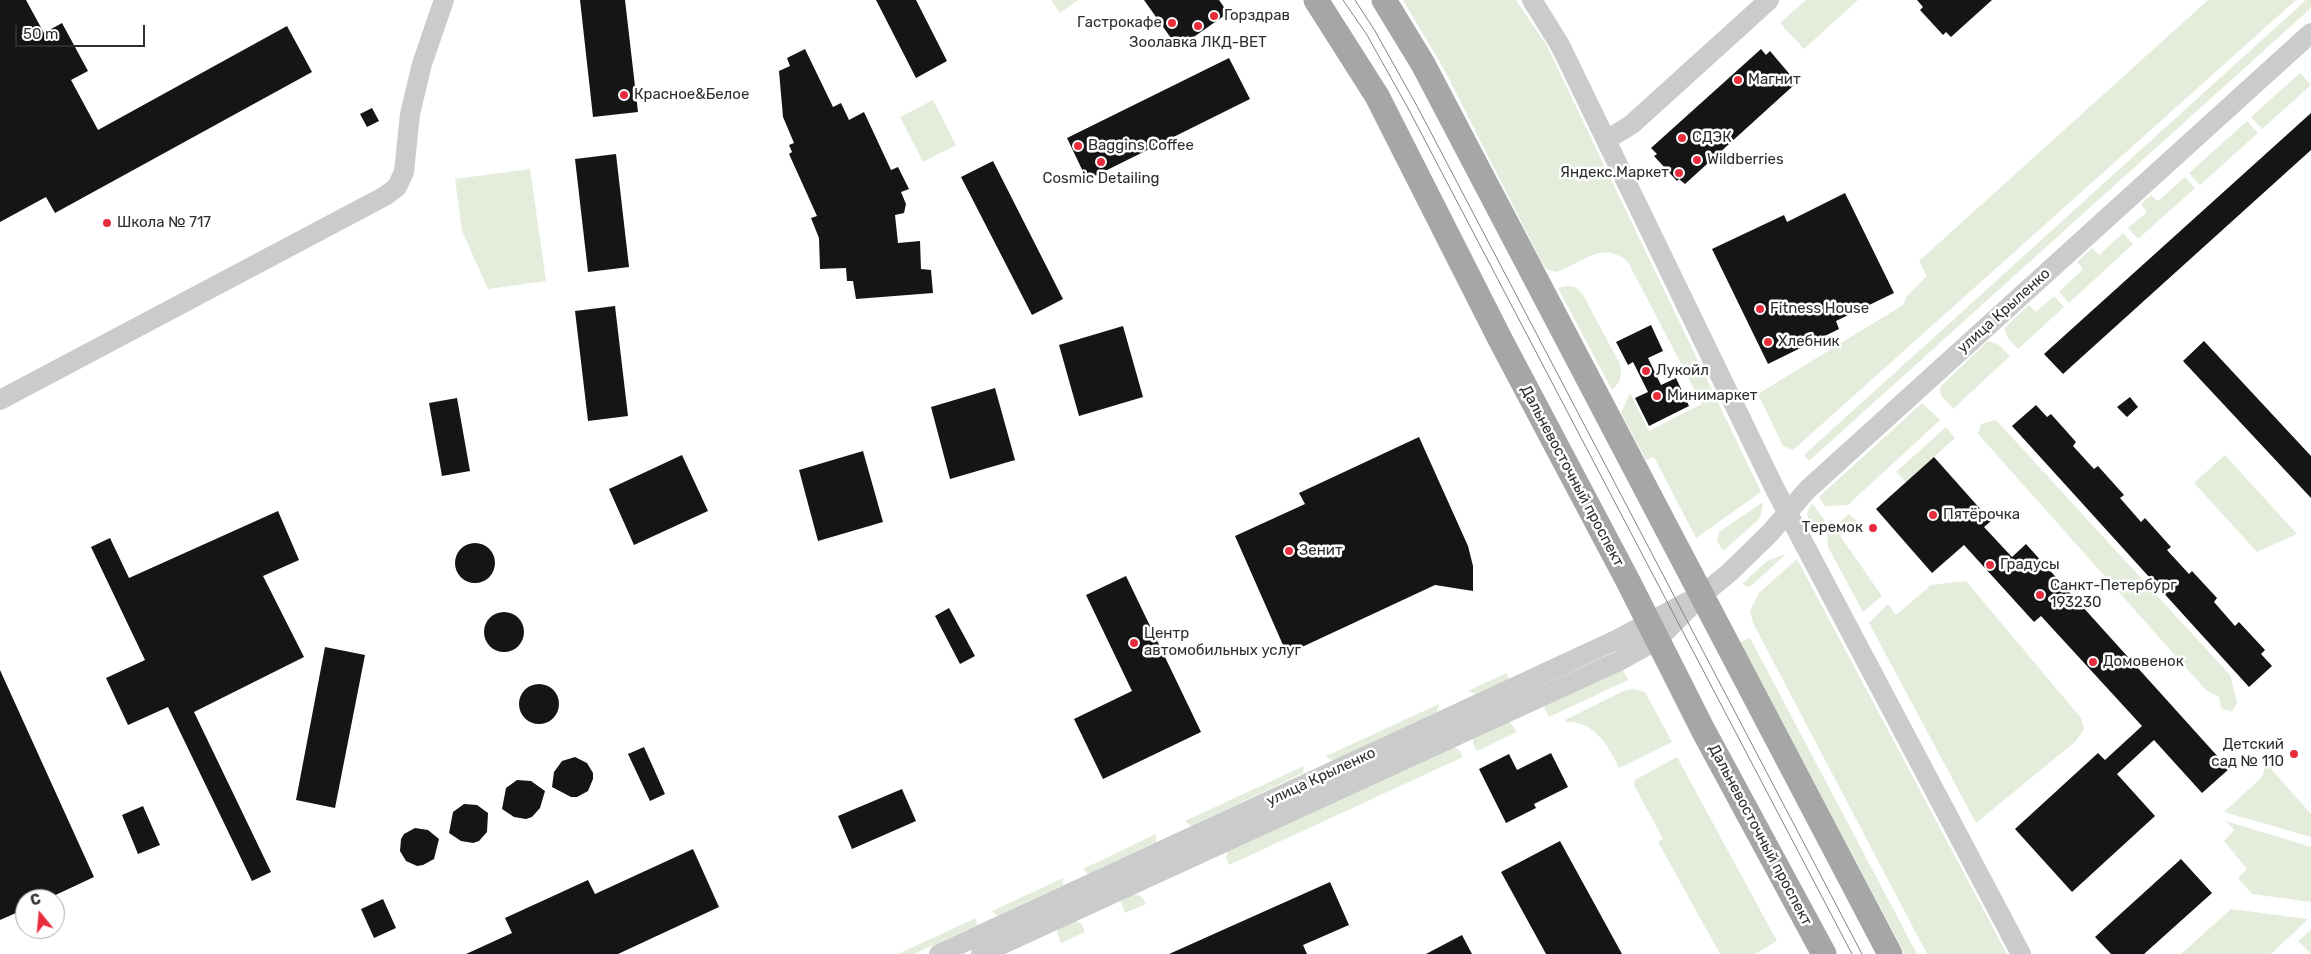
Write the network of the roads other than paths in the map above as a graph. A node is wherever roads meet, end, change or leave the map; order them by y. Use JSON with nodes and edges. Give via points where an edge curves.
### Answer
{"nodes":[{"id":1,"x":444,"y":0,"type":"edge"},
{"id":2,"x":1316,"y":0,"type":"edge"},
{"id":3,"x":1384,"y":0,"type":"edge"},
{"id":4,"x":1532,"y":0,"type":"edge"},
{"id":5,"x":1769,"y":0,"type":"edge"},
{"id":6,"x":2311,"y":33,"type":"edge"},
{"id":7,"x":1606,"y":140,"type":"junction"},
{"id":8,"x":0,"y":400,"type":"edge"},
{"id":9,"x":1788,"y":513,"type":"junction"},
{"id":10,"x":1702,"y":595,"type":"junction"},
{"id":11,"x":1653,"y":631,"type":"junction"},
{"id":12,"x":939,"y":954,"type":"edge"},
{"id":13,"x":981,"y":954,"type":"edge"},
{"id":14,"x":1824,"y":954,"type":"edge"},
{"id":15,"x":1890,"y":954,"type":"edge"},
{"id":16,"x":2021,"y":954,"type":"edge"}],
"edges":[{"from":1,"to":8,"type":"street","via":[[422,64],[410,114],[404,172],[385,196]]},
{"from":2,"to":11,"type":"main road","name":"Дальневосточный проспект","via":[[1376,96]]},
{"from":3,"to":10,"type":"main road","via":[[1423,64]]},
{"from":4,"to":7,"type":"street","via":[[1560,45]]},
{"from":5,"to":7,"type":"street","via":[[1631,125]]},
{"from":6,"to":9,"type":"street","name":"улица Крыленко","via":[[1828,471]]},
{"from":7,"to":9,"type":"street"},
{"from":9,"to":10,"type":"street","name":"улица Крыленко","via":[[1730,572]]},
{"from":9,"to":16,"type":"street"},
{"from":10,"to":11,"type":"street","name":"улица Крыленко"},
{"from":10,"to":15,"type":"main road"},
{"from":11,"to":12,"type":"street","name":"улица Крыленко","via":[[1616,640]]},
{"from":11,"to":13,"type":"street","name":"улица Крыленко","via":[[1602,669]]},
{"from":11,"to":14,"type":"main road","name":"Дальневосточный проспект"}]}
